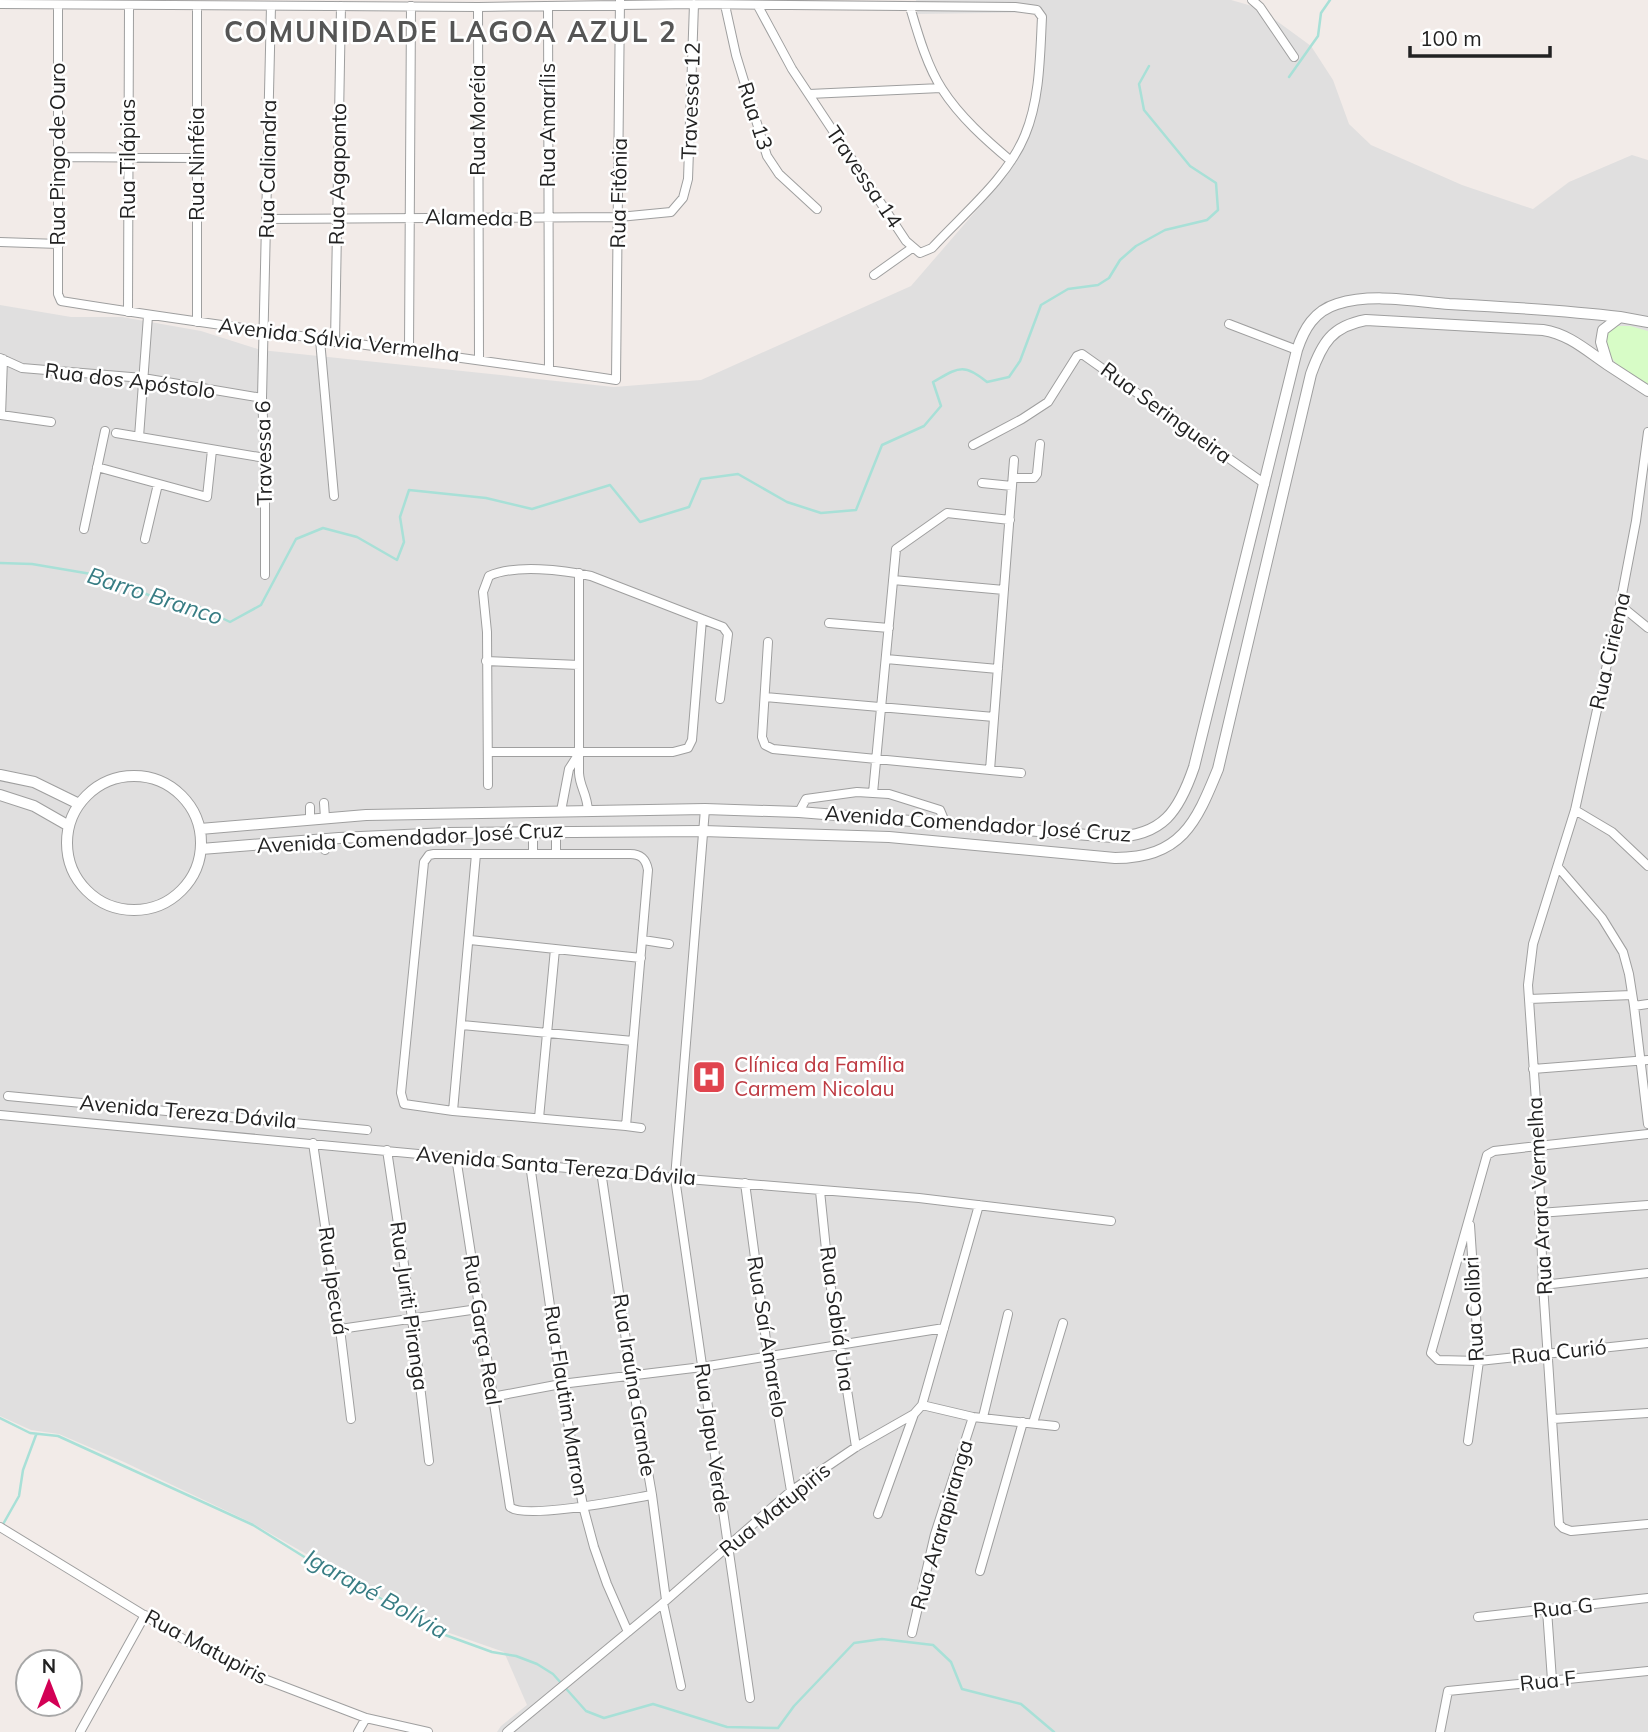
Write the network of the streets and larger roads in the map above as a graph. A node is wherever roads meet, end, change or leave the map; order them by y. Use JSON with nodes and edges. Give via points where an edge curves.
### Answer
{"nodes":[{"id":1,"x":1252,"y":0,"type":"edge"},
{"id":2,"x":620,"y":3,"type":"edge"},
{"id":3,"x":0,"y":4,"type":"edge"},
{"id":4,"x":694,"y":4,"type":"junction"},
{"id":5,"x":1016,"y":4,"type":"edge"},
{"id":6,"x":58,"y":5,"type":"junction"},
{"id":7,"x":725,"y":5,"type":"junction"},
{"id":8,"x":130,"y":6,"type":"junction"},
{"id":9,"x":197,"y":6,"type":"junction"},
{"id":10,"x":271,"y":6,"type":"junction"},
{"id":11,"x":341,"y":6,"type":"junction"},
{"id":12,"x":411,"y":6,"type":"junction"},
{"id":13,"x":548,"y":6,"type":"junction"},
{"id":14,"x":758,"y":6,"type":"junction"},
{"id":15,"x":478,"y":7,"type":"junction"},
{"id":16,"x":910,"y":7,"type":"junction"},
{"id":17,"x":1294,"y":57,"type":"dead end"},
{"id":18,"x":941,"y":88,"type":"junction"},
{"id":19,"x":809,"y":94,"type":"junction"},
{"id":20,"x":58,"y":157,"type":"junction"},
{"id":21,"x":128,"y":158,"type":"junction"},
{"id":22,"x":197,"y":158,"type":"junction"},
{"id":23,"x":1011,"y":161,"type":"junction"},
{"id":24,"x":683,"y":198,"type":"joint"},
{"id":25,"x":817,"y":209,"type":"dead end"},
{"id":26,"x":410,"y":217,"type":"junction"},
{"id":27,"x":618,"y":217,"type":"junction"},
{"id":28,"x":479,"y":218,"type":"junction"},
{"id":29,"x":548,"y":218,"type":"junction"},
{"id":30,"x":268,"y":219,"type":"junction"},
{"id":31,"x":338,"y":219,"type":"junction"},
{"id":32,"x":0,"y":242,"type":"edge"},
{"id":33,"x":59,"y":244,"type":"junction"},
{"id":34,"x":912,"y":247,"type":"junction"},
{"id":35,"x":874,"y":275,"type":"dead end"},
{"id":36,"x":61,"y":301,"type":"joint"},
{"id":37,"x":128,"y":312,"type":"junction"},
{"id":38,"x":148,"y":316,"type":"junction"},
{"id":39,"x":1620,"y":317,"type":"junction"},
{"id":40,"x":197,"y":322,"type":"junction"},
{"id":41,"x":1648,"y":322,"type":"edge"},
{"id":42,"x":1228,"y":324,"type":"dead end"},
{"id":43,"x":264,"y":331,"type":"junction"},
{"id":44,"x":320,"y":340,"type":"junction"},
{"id":45,"x":335,"y":342,"type":"junction"},
{"id":46,"x":409,"y":350,"type":"junction"},
{"id":47,"x":1297,"y":350,"type":"junction"},
{"id":48,"x":1,"y":358,"type":"edge"},
{"id":49,"x":479,"y":359,"type":"junction"},
{"id":50,"x":1608,"y":365,"type":"junction"},
{"id":51,"x":549,"y":370,"type":"junction"},
{"id":52,"x":143,"y":379,"type":"junction"},
{"id":53,"x":616,"y":380,"type":"joint"},
{"id":54,"x":1648,"y":391,"type":"edge"},
{"id":55,"x":262,"y":398,"type":"junction"},
{"id":56,"x":1,"y":415,"type":"edge"},
{"id":57,"x":51,"y":422,"type":"dead end"},
{"id":58,"x":105,"y":431,"type":"dead end"},
{"id":59,"x":1648,"y":432,"type":"edge"},
{"id":60,"x":116,"y":433,"type":"dead end"},
{"id":61,"x":139,"y":437,"type":"junction"},
{"id":62,"x":1040,"y":444,"type":"dead end"},
{"id":63,"x":973,"y":445,"type":"dead end"},
{"id":64,"x":212,"y":450,"type":"junction"},
{"id":65,"x":265,"y":458,"type":"junction"},
{"id":66,"x":1014,"y":460,"type":"dead end"},
{"id":67,"x":97,"y":467,"type":"junction"},
{"id":68,"x":1013,"y":482,"type":"junction"},
{"id":69,"x":982,"y":483,"type":"dead end"},
{"id":70,"x":158,"y":484,"type":"junction"},
{"id":71,"x":1265,"y":484,"type":"junction"},
{"id":72,"x":334,"y":496,"type":"dead end"},
{"id":73,"x":1010,"y":520,"type":"junction"},
{"id":74,"x":83,"y":529,"type":"dead end"},
{"id":75,"x":145,"y":539,"type":"dead end"},
{"id":76,"x":579,"y":573,"type":"junction"},
{"id":77,"x":265,"y":575,"type":"dead end"},
{"id":78,"x":893,"y":580,"type":"junction"},
{"id":79,"x":1004,"y":590,"type":"junction"},
{"id":80,"x":1620,"y":606,"type":"junction"},
{"id":81,"x":702,"y":619,"type":"junction"},
{"id":82,"x":830,"y":623,"type":"dead end"},
{"id":83,"x":889,"y":628,"type":"junction"},
{"id":84,"x":1648,"y":628,"type":"edge"},
{"id":85,"x":768,"y":642,"type":"dead end"},
{"id":86,"x":886,"y":659,"type":"junction"},
{"id":87,"x":486,"y":661,"type":"junction"},
{"id":88,"x":579,"y":665,"type":"junction"},
{"id":89,"x":998,"y":669,"type":"junction"},
{"id":90,"x":765,"y":697,"type":"junction"},
{"id":91,"x":720,"y":699,"type":"dead end"},
{"id":92,"x":881,"y":707,"type":"junction"},
{"id":93,"x":994,"y":717,"type":"junction"},
{"id":94,"x":489,"y":752,"type":"junction"},
{"id":95,"x":579,"y":752,"type":"junction"},
{"id":96,"x":876,"y":759,"type":"junction"},
{"id":97,"x":990,"y":770,"type":"junction"},
{"id":98,"x":1021,"y":773,"type":"dead end"},
{"id":99,"x":0,"y":775,"type":"edge"},
{"id":100,"x":488,"y":785,"type":"dead end"},
{"id":101,"x":873,"y":793,"type":"junction"},
{"id":102,"x":0,"y":795,"type":"edge"},
{"id":103,"x":324,"y":803,"type":"dead end"},
{"id":104,"x":79,"y":804,"type":"junction"},
{"id":105,"x":310,"y":807,"type":"dead end"},
{"id":106,"x":705,"y":809,"type":"junction"},
{"id":107,"x":1575,"y":810,"type":"junction"},
{"id":108,"x":561,"y":811,"type":"junction"},
{"id":109,"x":587,"y":811,"type":"junction"},
{"id":110,"x":799,"y":812,"type":"junction"},
{"id":111,"x":325,"y":818,"type":"junction"},
{"id":112,"x":310,"y":819,"type":"junction"},
{"id":113,"x":945,"y":822,"type":"junction"},
{"id":114,"x":69,"y":826,"type":"junction"},
{"id":115,"x":200,"y":829,"type":"junction"},
{"id":116,"x":533,"y":831,"type":"junction"},
{"id":117,"x":703,"y":831,"type":"junction"},
{"id":118,"x":556,"y":840,"type":"dead end"},
{"id":119,"x":201,"y":849,"type":"junction"},
{"id":120,"x":476,"y":854,"type":"junction"},
{"id":121,"x":533,"y":854,"type":"junction"},
{"id":122,"x":556,"y":854,"type":"junction"},
{"id":123,"x":1648,"y":866,"type":"edge"},
{"id":124,"x":1558,"y":867,"type":"junction"},
{"id":125,"x":470,"y":940,"type":"junction"},
{"id":126,"x":643,"y":940,"type":"junction"},
{"id":127,"x":669,"y":944,"type":"dead end"},
{"id":128,"x":555,"y":949,"type":"junction"},
{"id":129,"x":641,"y":958,"type":"junction"},
{"id":130,"x":1632,"y":995,"type":"junction"},
{"id":131,"x":1529,"y":999,"type":"junction"},
{"id":132,"x":1648,"y":1004,"type":"edge"},
{"id":133,"x":1634,"y":1006,"type":"junction"},
{"id":134,"x":462,"y":1025,"type":"junction"},
{"id":135,"x":547,"y":1033,"type":"junction"},
{"id":136,"x":633,"y":1041,"type":"junction"},
{"id":137,"x":1645,"y":1060,"type":"edge"},
{"id":138,"x":1533,"y":1069,"type":"junction"},
{"id":139,"x":8,"y":1096,"type":"dead end"},
{"id":140,"x":453,"y":1111,"type":"junction"},
{"id":141,"x":0,"y":1115,"type":"edge"},
{"id":142,"x":539,"y":1118,"type":"junction"},
{"id":143,"x":1648,"y":1124,"type":"edge"},
{"id":144,"x":625,"y":1126,"type":"junction"},
{"id":145,"x":641,"y":1128,"type":"dead end"},
{"id":146,"x":367,"y":1130,"type":"dead end"},
{"id":147,"x":1648,"y":1134,"type":"edge"},
{"id":148,"x":313,"y":1143,"type":"junction"},
{"id":149,"x":1538,"y":1146,"type":"junction"},
{"id":150,"x":387,"y":1150,"type":"junction"},
{"id":151,"x":456,"y":1157,"type":"junction"},
{"id":152,"x":530,"y":1164,"type":"junction"},
{"id":153,"x":601,"y":1171,"type":"junction"},
{"id":154,"x":675,"y":1178,"type":"junction"},
{"id":155,"x":745,"y":1183,"type":"junction"},
{"id":156,"x":820,"y":1191,"type":"junction"},
{"id":157,"x":979,"y":1205,"type":"junction"},
{"id":158,"x":1648,"y":1205,"type":"edge"},
{"id":159,"x":1539,"y":1213,"type":"junction"},
{"id":160,"x":1469,"y":1218,"type":"junction"},
{"id":161,"x":1111,"y":1221,"type":"dead end"},
{"id":162,"x":1648,"y":1273,"type":"edge"},
{"id":163,"x":1543,"y":1285,"type":"junction"},
{"id":164,"x":478,"y":1309,"type":"junction"},
{"id":165,"x":1008,"y":1314,"type":"dead end"},
{"id":166,"x":411,"y":1318,"type":"junction"},
{"id":167,"x":1063,"y":1323,"type":"dead end"},
{"id":168,"x":944,"y":1328,"type":"junction"},
{"id":169,"x":340,"y":1329,"type":"junction"},
{"id":170,"x":839,"y":1343,"type":"junction"},
{"id":171,"x":1648,"y":1343,"type":"edge"},
{"id":172,"x":1549,"y":1352,"type":"junction"},
{"id":173,"x":1432,"y":1353,"type":"joint"},
{"id":174,"x":768,"y":1355,"type":"junction"},
{"id":175,"x":1479,"y":1361,"type":"junction"},
{"id":176,"x":702,"y":1367,"type":"junction"},
{"id":177,"x":631,"y":1374,"type":"junction"},
{"id":178,"x":561,"y":1384,"type":"junction"},
{"id":179,"x":492,"y":1397,"type":"junction"},
{"id":180,"x":922,"y":1405,"type":"junction"},
{"id":181,"x":1648,"y":1413,"type":"edge"},
{"id":182,"x":914,"y":1414,"type":"junction"},
{"id":183,"x":973,"y":1417,"type":"junction"},
{"id":184,"x":983,"y":1417,"type":"junction"},
{"id":185,"x":351,"y":1419,"type":"dead end"},
{"id":186,"x":1553,"y":1419,"type":"junction"},
{"id":187,"x":1023,"y":1422,"type":"junction"},
{"id":188,"x":1033,"y":1423,"type":"junction"},
{"id":189,"x":1055,"y":1426,"type":"dead end"},
{"id":190,"x":1468,"y":1441,"type":"dead end"},
{"id":191,"x":856,"y":1447,"type":"junction"},
{"id":192,"x":429,"y":1461,"type":"dead end"},
{"id":193,"x":792,"y":1491,"type":"junction"},
{"id":194,"x":652,"y":1495,"type":"junction"},
{"id":195,"x":583,"y":1506,"type":"junction"},
{"id":196,"x":878,"y":1514,"type":"dead end"},
{"id":197,"x":1648,"y":1524,"type":"edge"},
{"id":198,"x":0,"y":1527,"type":"edge"},
{"id":199,"x":729,"y":1547,"type":"junction"},
{"id":200,"x":980,"y":1571,"type":"dead end"},
{"id":201,"x":1648,"y":1598,"type":"edge"},
{"id":202,"x":664,"y":1602,"type":"junction"},
{"id":203,"x":1547,"y":1610,"type":"junction"},
{"id":204,"x":145,"y":1615,"type":"junction"},
{"id":205,"x":1478,"y":1617,"type":"dead end"},
{"id":206,"x":628,"y":1632,"type":"junction"},
{"id":207,"x":912,"y":1633,"type":"dead end"},
{"id":208,"x":1648,"y":1671,"type":"edge"},
{"id":209,"x":1552,"y":1680,"type":"junction"},
{"id":210,"x":681,"y":1686,"type":"dead end"},
{"id":211,"x":750,"y":1698,"type":"dead end"},
{"id":212,"x":366,"y":1718,"type":"junction"},
{"id":213,"x":80,"y":1732,"type":"edge"},
{"id":214,"x":358,"y":1732,"type":"edge"},
{"id":215,"x":428,"y":1732,"type":"edge"},
{"id":216,"x":507,"y":1732,"type":"edge"},
{"id":217,"x":1440,"y":1732,"type":"edge"}],
"edges":[{"from":1,"to":17,"type":"street"},
{"from":2,"to":4,"type":"street"},
{"from":2,"to":13,"type":"street"},
{"from":2,"to":27,"type":"street","name":"Rua Fitônia"},
{"from":3,"to":6,"type":"street"},
{"from":4,"to":7,"type":"street"},
{"from":4,"to":24,"type":"street","name":"Travessa 12","via":[[688,179]]},
{"from":5,"to":16,"type":"street"},
{"from":5,"to":23,"type":"street","via":[[1032,8],[1042,17],[1035,102],[1025,138]]},
{"from":6,"to":8,"type":"street"},
{"from":6,"to":20,"type":"street","name":"Rua Pingo de Ouro"},
{"from":7,"to":14,"type":"street"},
{"from":7,"to":25,"type":"street","name":"Rua 13","via":[[767,156],[779,174]]},
{"from":8,"to":9,"type":"street"},
{"from":8,"to":21,"type":"street","name":"Rua Tilápias"},
{"from":9,"to":10,"type":"street"},
{"from":9,"to":22,"type":"street","name":"Rua Ninféia"},
{"from":10,"to":11,"type":"street"},
{"from":10,"to":30,"type":"street","name":"Rua Caliandra"},
{"from":11,"to":12,"type":"street"},
{"from":11,"to":31,"type":"street","name":"Rua Agapanto"},
{"from":12,"to":15,"type":"street"},
{"from":12,"to":26,"type":"street"},
{"from":13,"to":15,"type":"street"},
{"from":13,"to":29,"type":"street","name":"Rua Amarílis"},
{"from":14,"to":16,"type":"street"},
{"from":14,"to":19,"type":"street","name":"Travessa 14"},
{"from":15,"to":28,"type":"street","name":"Rua Moréia"},
{"from":16,"to":18,"type":"street"},
{"from":18,"to":19,"type":"street","name":"Travessa 14"},
{"from":18,"to":23,"type":"street"},
{"from":19,"to":34,"type":"street","name":"Travessa 14"},
{"from":20,"to":21,"type":"street"},
{"from":20,"to":33,"type":"street","name":"Rua Pingo de Ouro"},
{"from":21,"to":22,"type":"street"},
{"from":21,"to":37,"type":"street","name":"Rua Tilápias"},
{"from":22,"to":40,"type":"street","name":"Rua Ninféia"},
{"from":23,"to":34,"type":"street","name":"Travessa 14","via":[[932,247],[920,253]]},
{"from":24,"to":27,"type":"street","name":"Alameda B","via":[[666,214]]},
{"from":26,"to":28,"type":"street","name":"Alameda B"},
{"from":26,"to":31,"type":"street","name":"Alameda B"},
{"from":26,"to":46,"type":"street"},
{"from":27,"to":29,"type":"street","name":"Alameda B"},
{"from":27,"to":53,"type":"street","name":"Rua Fitônia"},
{"from":28,"to":29,"type":"street","name":"Alameda B"},
{"from":28,"to":49,"type":"street","name":"Rua Moréia"},
{"from":29,"to":51,"type":"street","name":"Rua Amarílis"},
{"from":30,"to":31,"type":"street","name":"Alameda B"},
{"from":30,"to":43,"type":"street","name":"Rua Caliandra"},
{"from":31,"to":45,"type":"street","name":"Rua Agapanto"},
{"from":32,"to":33,"type":"street"},
{"from":33,"to":36,"type":"street","name":"Rua Pingo de Ouro"},
{"from":34,"to":35,"type":"street"},
{"from":36,"to":37,"type":"street","name":"Avenida Sálvia Vermelha"},
{"from":37,"to":38,"type":"street","name":"Avenida Sálvia Vermelha"},
{"from":38,"to":40,"type":"street","name":"Avenida Sálvia Vermelha"},
{"from":38,"to":52,"type":"street"},
{"from":39,"to":41,"type":"street","name":"Avenida Comendador José Cruz"},
{"from":39,"to":47,"type":"street","name":"Avenida Comendador José Cruz","via":[[1355,300],[1336,304],[1313,319]]},
{"from":39,"to":50,"type":"street","via":[[1602,335]]},
{"from":40,"to":43,"type":"street","name":"Avenida Sálvia Vermelha"},
{"from":42,"to":47,"type":"street"},
{"from":43,"to":44,"type":"street","name":"Avenida Sálvia Vermelha"},
{"from":43,"to":55,"type":"street","name":"Travessa 6"},
{"from":44,"to":45,"type":"street","name":"Avenida Sálvia Vermelha"},
{"from":44,"to":72,"type":"street"},
{"from":45,"to":46,"type":"street","name":"Avenida Sálvia Vermelha"},
{"from":46,"to":49,"type":"street","name":"Avenida Sálvia Vermelha"},
{"from":47,"to":71,"type":"street","name":"Avenida Comendador José Cruz"},
{"from":48,"to":52,"type":"street","name":"Rua dos Apóstolo","via":[[22,368]]},
{"from":48,"to":56,"type":"street"},
{"from":49,"to":51,"type":"street","name":"Avenida Sálvia Vermelha"},
{"from":50,"to":54,"type":"street","name":"Avenida Comendador José Cruz"},
{"from":50,"to":117,"type":"street","name":"Avenida Comendador José Cruz","via":[[1577,342],[1543,330],[1366,320],[1350,323],[1325,342],[1311,374],[1218,769],[1191,827],[1166,847],[1133,858],[1115,858],[889,837]]},
{"from":51,"to":53,"type":"street","name":"Avenida Sálvia Vermelha"},
{"from":52,"to":55,"type":"street","name":"Rua dos Apóstolo"},
{"from":52,"to":61,"type":"street"},
{"from":55,"to":65,"type":"street","name":"Travessa 6"},
{"from":56,"to":57,"type":"street"},
{"from":58,"to":67,"type":"street"},
{"from":59,"to":80,"type":"street","name":"Rua Ciriema"},
{"from":60,"to":61,"type":"street"},
{"from":61,"to":64,"type":"street"},
{"from":62,"to":68,"type":"street","via":[[1037,474]]},
{"from":63,"to":71,"type":"street","name":"Rua Seringueira","via":[[1048,402],[1082,355]]},
{"from":64,"to":65,"type":"street"},
{"from":64,"to":70,"type":"street","via":[[207,497]]},
{"from":65,"to":77,"type":"street","name":"Travessa 6"},
{"from":66,"to":68,"type":"street"},
{"from":67,"to":70,"type":"street"},
{"from":67,"to":74,"type":"street"},
{"from":68,"to":69,"type":"street"},
{"from":68,"to":73,"type":"street"},
{"from":70,"to":75,"type":"street"},
{"from":71,"to":113,"type":"street","name":"Avenida Comendador José Cruz","via":[[1194,767],[1177,806],[1163,822],[1139,835],[1114,837]]},
{"from":73,"to":78,"type":"street","via":[[947,513],[896,549]]},
{"from":73,"to":79,"type":"street"},
{"from":76,"to":81,"type":"street"},
{"from":76,"to":87,"type":"street","via":[[516,570],[495,573],[486,581]]},
{"from":76,"to":88,"type":"street"},
{"from":78,"to":79,"type":"street"},
{"from":78,"to":83,"type":"street"},
{"from":79,"to":89,"type":"street"},
{"from":80,"to":84,"type":"street"},
{"from":80,"to":107,"type":"street","name":"Rua Ciriema"},
{"from":81,"to":91,"type":"street","via":[[726,630]]},
{"from":81,"to":95,"type":"street","via":[[688,748]]},
{"from":82,"to":83,"type":"street"},
{"from":83,"to":86,"type":"street"},
{"from":85,"to":90,"type":"street"},
{"from":86,"to":89,"type":"street"},
{"from":86,"to":92,"type":"street"},
{"from":87,"to":88,"type":"street"},
{"from":87,"to":94,"type":"street"},
{"from":88,"to":95,"type":"street"},
{"from":89,"to":93,"type":"street"},
{"from":90,"to":92,"type":"street"},
{"from":90,"to":96,"type":"street","via":[[765,745]]},
{"from":92,"to":93,"type":"street"},
{"from":92,"to":96,"type":"street"},
{"from":93,"to":97,"type":"street"},
{"from":94,"to":95,"type":"street"},
{"from":94,"to":100,"type":"street"},
{"from":95,"to":108,"type":"street","via":[[569,769]]},
{"from":95,"to":109,"type":"street"},
{"from":96,"to":97,"type":"street"},
{"from":96,"to":101,"type":"street"},
{"from":97,"to":98,"type":"street"},
{"from":99,"to":104,"type":"street","via":[[34,782]]},
{"from":101,"to":110,"type":"street","via":[[806,799]]},
{"from":101,"to":113,"type":"street","via":[[940,810]]},
{"from":102,"to":114,"type":"street","via":[[34,806]]},
{"from":103,"to":111,"type":"street"},
{"from":104,"to":114,"type":"street"},
{"from":104,"to":115,"type":"street","via":[[110,780],[148,778],[182,795]]},
{"from":105,"to":112,"type":"street"},
{"from":106,"to":109,"type":"street","name":"Avenida Comendador José Cruz"},
{"from":106,"to":110,"type":"street","name":"Avenida Comendador José Cruz"},
{"from":106,"to":117,"type":"street","name":"Rua Japu Verde"},
{"from":107,"to":123,"type":"street","via":[[1612,832]]},
{"from":107,"to":124,"type":"street","name":"Rua Ciriema"},
{"from":108,"to":109,"type":"street","name":"Avenida Comendador José Cruz"},
{"from":108,"to":111,"type":"street","name":"Avenida Comendador José Cruz"},
{"from":110,"to":113,"type":"street","name":"Avenida Comendador José Cruz"},
{"from":111,"to":112,"type":"street","name":"Avenida Comendador José Cruz"},
{"from":112,"to":115,"type":"street","name":"Avenida Comendador José Cruz"},
{"from":114,"to":119,"type":"street","via":[[68,856],[75,875],[95,897],[122,909],[143,909],[171,899],[192,878]]},
{"from":115,"to":119,"type":"street"},
{"from":116,"to":117,"type":"street","name":"Avenida Comendador José Cruz"},
{"from":116,"to":119,"type":"street","name":"Avenida Comendador José Cruz"},
{"from":116,"to":121,"type":"street"},
{"from":117,"to":154,"type":"street","name":"Rua Japu Verde"},
{"from":118,"to":122,"type":"street"},
{"from":120,"to":121,"type":"street"},
{"from":120,"to":125,"type":"street"},
{"from":120,"to":140,"type":"street","via":[[434,854],[424,862],[401,1093],[408,1106]]},
{"from":121,"to":122,"type":"street"},
{"from":122,"to":126,"type":"street","via":[[642,857],[648,870]]},
{"from":124,"to":130,"type":"street","via":[[1617,940]]},
{"from":124,"to":131,"type":"street","name":"Rua Arara Vermelha","via":[[1533,944]]},
{"from":125,"to":128,"type":"street"},
{"from":125,"to":134,"type":"street"},
{"from":126,"to":127,"type":"street"},
{"from":126,"to":129,"type":"street"},
{"from":128,"to":129,"type":"street"},
{"from":128,"to":135,"type":"street"},
{"from":129,"to":136,"type":"street"},
{"from":130,"to":131,"type":"street"},
{"from":130,"to":133,"type":"street"},
{"from":131,"to":138,"type":"street","name":"Rua Arara Vermelha"},
{"from":132,"to":133,"type":"street"},
{"from":133,"to":137,"type":"street"},
{"from":134,"to":135,"type":"street"},
{"from":134,"to":140,"type":"street"},
{"from":135,"to":136,"type":"street"},
{"from":135,"to":142,"type":"street"},
{"from":136,"to":144,"type":"street"},
{"from":137,"to":138,"type":"street"},
{"from":137,"to":143,"type":"street"},
{"from":138,"to":149,"type":"street","name":"Rua Arara Vermelha"},
{"from":139,"to":146,"type":"street","name":"Avenida Tereza Dávila"},
{"from":140,"to":142,"type":"street"},
{"from":141,"to":148,"type":"street","name":"Avenida Santa Tereza Dávila"},
{"from":142,"to":144,"type":"street"},
{"from":144,"to":145,"type":"street"},
{"from":147,"to":149,"type":"street"},
{"from":148,"to":150,"type":"street","name":"Avenida Santa Tereza Dávila"},
{"from":148,"to":169,"type":"street","name":"Rua Ipecuá"},
{"from":149,"to":159,"type":"street","name":"Rua Arara Vermelha"},
{"from":149,"to":160,"type":"street","name":"Rua Colibri","via":[[1490,1152]]},
{"from":150,"to":151,"type":"street","name":"Avenida Santa Tereza Dávila"},
{"from":150,"to":166,"type":"street","name":"Rua Juriti Piranga"},
{"from":151,"to":152,"type":"street","name":"Avenida Santa Tereza Dávila"},
{"from":151,"to":164,"type":"street","name":"Rua Garça Real"},
{"from":152,"to":153,"type":"street","name":"Avenida Santa Tereza Dávila"},
{"from":152,"to":178,"type":"street","name":"Rua Flautim Marron"},
{"from":153,"to":154,"type":"street","name":"Avenida Santa Tereza Dávila"},
{"from":153,"to":177,"type":"street","name":"Rua Iraúna Grande"},
{"from":154,"to":155,"type":"street","name":"Avenida Santa Tereza Dávila"},
{"from":154,"to":176,"type":"street","name":"Rua Japu Verde"},
{"from":155,"to":156,"type":"street","name":"Avenida Santa Tereza Dávila"},
{"from":155,"to":174,"type":"street","name":"Rua Saí Amarelo"},
{"from":156,"to":157,"type":"street","name":"Avenida Santa Tereza Dávila"},
{"from":156,"to":170,"type":"street","name":"Rua Sabiá Una"},
{"from":157,"to":161,"type":"street","name":"Avenida Santa Tereza Dávila"},
{"from":157,"to":168,"type":"street","name":"Rua Matupiris"},
{"from":158,"to":159,"type":"street"},
{"from":159,"to":163,"type":"street","name":"Rua Arara Vermelha"},
{"from":160,"to":173,"type":"street","name":"Rua Colibri"},
{"from":160,"to":175,"type":"street","name":"Rua Colibri"},
{"from":162,"to":163,"type":"street"},
{"from":163,"to":172,"type":"street","name":"Rua Arara Vermelha"},
{"from":164,"to":166,"type":"street"},
{"from":164,"to":179,"type":"street","name":"Rua Garça Real"},
{"from":165,"to":184,"type":"street"},
{"from":166,"to":169,"type":"street"},
{"from":166,"to":192,"type":"street","name":"Rua Juriti Piranga"},
{"from":167,"to":188,"type":"street"},
{"from":168,"to":170,"type":"street"},
{"from":168,"to":180,"type":"street","name":"Rua Matupiris"},
{"from":169,"to":185,"type":"street","name":"Rua Ipecuá"},
{"from":170,"to":174,"type":"street"},
{"from":170,"to":191,"type":"street","name":"Rua Sabiá Una"},
{"from":171,"to":172,"type":"street","name":"Rua Curió"},
{"from":172,"to":175,"type":"street","name":"Rua Curió"},
{"from":172,"to":186,"type":"street","name":"Rua Arara Vermelha"},
{"from":173,"to":175,"type":"street","name":"Rua Curió","via":[[1438,1360]]},
{"from":174,"to":176,"type":"street"},
{"from":174,"to":193,"type":"street","name":"Rua Saí Amarelo"},
{"from":175,"to":190,"type":"street","name":"Rua Colibri"},
{"from":176,"to":177,"type":"street"},
{"from":176,"to":199,"type":"street","name":"Rua Japu Verde"},
{"from":177,"to":178,"type":"street"},
{"from":177,"to":194,"type":"street","name":"Rua Iraúna Grande"},
{"from":178,"to":179,"type":"street"},
{"from":178,"to":195,"type":"street","name":"Rua Flautim Marron"},
{"from":179,"to":195,"type":"street","name":"Rua Garça Real","via":[[510,1507],[544,1511]]},
{"from":180,"to":182,"type":"street","name":"Rua Matupiris"},
{"from":180,"to":183,"type":"street"},
{"from":181,"to":186,"type":"street"},
{"from":182,"to":191,"type":"street","name":"Rua Matupiris"},
{"from":182,"to":196,"type":"street"},
{"from":183,"to":184,"type":"street"},
{"from":183,"to":207,"type":"street","name":"Rua Ararapiranga","via":[[935,1534]]},
{"from":184,"to":187,"type":"street"},
{"from":186,"to":197,"type":"street","name":"Rua Arara Vermelha","via":[[1559,1524],[1572,1531]]},
{"from":187,"to":188,"type":"street"},
{"from":187,"to":200,"type":"street"},
{"from":188,"to":189,"type":"street"},
{"from":191,"to":193,"type":"street","name":"Rua Matupiris"},
{"from":193,"to":199,"type":"street","name":"Rua Matupiris"},
{"from":194,"to":195,"type":"street"},
{"from":194,"to":202,"type":"street","name":"Rua Iraúna Grande"},
{"from":195,"to":206,"type":"street","name":"Rua Flautim Marron","via":[[607,1584]]},
{"from":198,"to":204,"type":"street","name":"Rua Matupiris"},
{"from":199,"to":202,"type":"street","name":"Rua Matupiris"},
{"from":199,"to":211,"type":"street","name":"Rua Japu Verde"},
{"from":201,"to":203,"type":"street","name":"Rua G"},
{"from":202,"to":206,"type":"street","name":"Rua Matupiris"},
{"from":202,"to":210,"type":"street","name":"Rua Iraúna Grande"},
{"from":203,"to":205,"type":"street","name":"Rua G"},
{"from":203,"to":209,"type":"street"},
{"from":204,"to":212,"type":"street","name":"Rua Matupiris","via":[[259,1677]]},
{"from":204,"to":213,"type":"street"},
{"from":206,"to":216,"type":"street","name":"Rua Matupiris"},
{"from":208,"to":209,"type":"street","name":"Rua F"},
{"from":209,"to":217,"type":"street","name":"Rua F","via":[[1448,1691]]},
{"from":212,"to":214,"type":"street"},
{"from":212,"to":215,"type":"street","name":"Rua Matupiris"}]}
